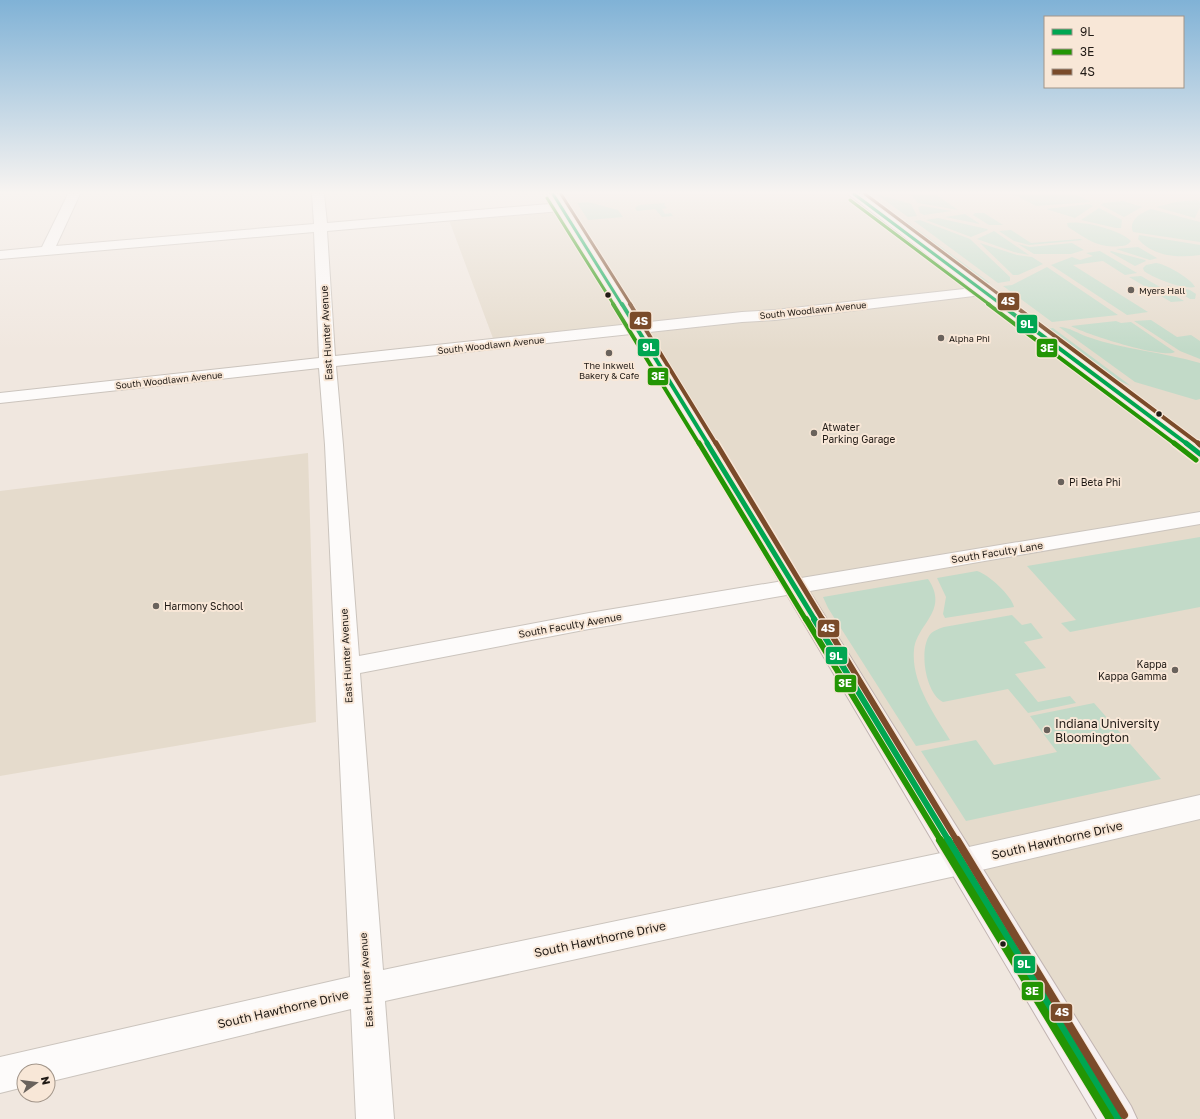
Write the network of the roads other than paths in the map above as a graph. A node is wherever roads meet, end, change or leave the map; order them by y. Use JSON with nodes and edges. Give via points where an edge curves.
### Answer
{"nodes":[{"id":1,"x":49,"y":246,"type":"edge"},
{"id":2,"x":101,"y":246,"type":"edge"},
{"id":3,"x":321,"y":246,"type":"edge"},
{"id":4,"x":586,"y":246,"type":"edge"},
{"id":5,"x":924,"y":246,"type":"edge"},
{"id":6,"x":47,"y":251,"type":"junction"},
{"id":7,"x":0,"y":255,"type":"edge"},
{"id":8,"x":982,"y":290,"type":"junction"},
{"id":9,"x":638,"y":329,"type":"junction"},
{"id":10,"x":327,"y":363,"type":"junction"},
{"id":11,"x":0,"y":398,"type":"edge"},
{"id":12,"x":1200,"y":454,"type":"edge"},
{"id":13,"x":1200,"y":518,"type":"edge"},
{"id":14,"x":794,"y":586,"type":"junction"},
{"id":15,"x":347,"y":667,"type":"junction"},
{"id":16,"x":1200,"y":807,"type":"edge"},
{"id":17,"x":960,"y":862,"type":"junction"},
{"id":18,"x":367,"y":989,"type":"junction"},
{"id":19,"x":0,"y":1075,"type":"edge"},
{"id":20,"x":375,"y":1119,"type":"edge"},
{"id":21,"x":1118,"y":1119,"type":"edge"}],
"edges":[{"from":1,"to":6,"type":"street"},
{"from":2,"to":6,"type":"street"},
{"from":3,"to":10,"type":"street","name":"East Hunter Avenue"},
{"from":4,"to":9,"type":"main road"},
{"from":5,"to":8,"type":"main road"},
{"from":6,"to":7,"type":"street"},
{"from":8,"to":9,"type":"street","name":"South Woodlawn Avenue"},
{"from":8,"to":12,"type":"main road"},
{"from":9,"to":10,"type":"street","name":"South Woodlawn Avenue"},
{"from":9,"to":14,"type":"main road"},
{"from":10,"to":11,"type":"street","name":"South Woodlawn Avenue"},
{"from":10,"to":15,"type":"street","name":"East Hunter Avenue"},
{"from":13,"to":14,"type":"street","name":"South Faculty Lane"},
{"from":14,"to":15,"type":"street","name":"South Faculty Avenue","via":[[589,621]]},
{"from":14,"to":17,"type":"main road"},
{"from":15,"to":18,"type":"street","name":"East Hunter Avenue"},
{"from":16,"to":17,"type":"street","name":"South Hawthorne Drive"},
{"from":17,"to":18,"type":"street","name":"South Hawthorne Drive"},
{"from":17,"to":21,"type":"main road"},
{"from":18,"to":19,"type":"street","name":"South Hawthorne Drive"},
{"from":18,"to":20,"type":"street","name":"East Hunter Avenue"}]}
